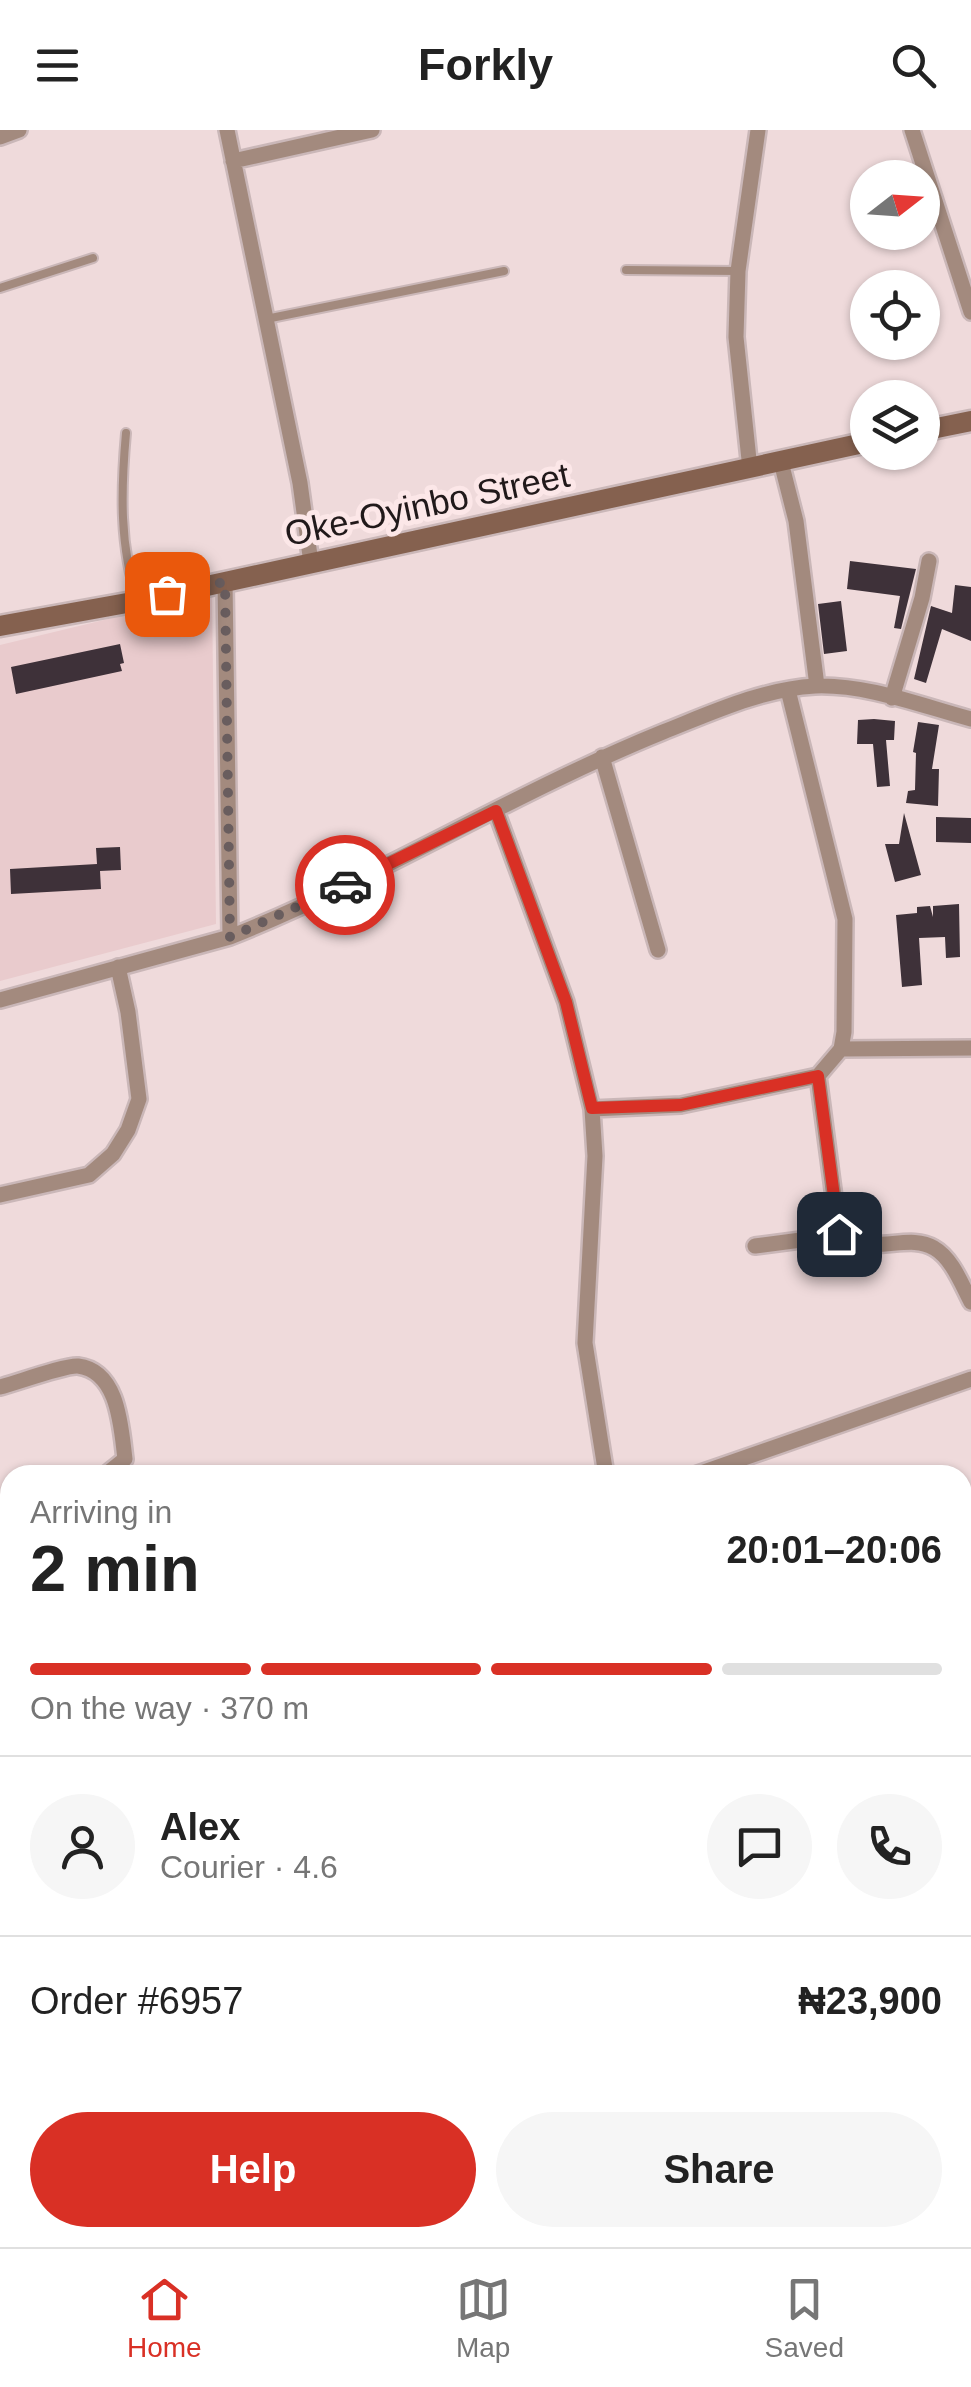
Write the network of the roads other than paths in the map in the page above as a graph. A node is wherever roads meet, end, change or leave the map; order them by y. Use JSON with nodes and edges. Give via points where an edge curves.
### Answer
{"nodes":[{"id":1,"x":18,"y":130,"type":"edge"},
{"id":2,"x":227,"y":130,"type":"edge"},
{"id":3,"x":372,"y":130,"type":"edge"},
{"id":4,"x":758,"y":130,"type":"edge"},
{"id":5,"x":912,"y":130,"type":"edge"},
{"id":6,"x":0,"y":137,"type":"edge"},
{"id":7,"x":233,"y":162,"type":"junction"},
{"id":8,"x":93,"y":258,"type":"dead end"},
{"id":9,"x":626,"y":270,"type":"dead end"},
{"id":10,"x":504,"y":271,"type":"dead end"},
{"id":11,"x":738,"y":271,"type":"junction"},
{"id":12,"x":0,"y":288,"type":"edge"},
{"id":13,"x":971,"y":312,"type":"edge"},
{"id":14,"x":266,"y":318,"type":"junction"},
{"id":15,"x":971,"y":421,"type":"edge"},
{"id":16,"x":940,"y":427,"type":"edge"},
{"id":17,"x":126,"y":433,"type":"dead end"},
{"id":18,"x":850,"y":446,"type":"edge"},
{"id":19,"x":781,"y":462,"type":"junction"},
{"id":20,"x":750,"y":469,"type":"junction"},
{"id":21,"x":929,"y":561,"type":"dead end"},
{"id":22,"x":311,"y":563,"type":"junction"},
{"id":23,"x":225,"y":582,"type":"junction"},
{"id":24,"x":138,"y":601,"type":"junction"},
{"id":25,"x":0,"y":626,"type":"edge"},
{"id":26,"x":817,"y":686,"type":"junction"},
{"id":27,"x":788,"y":690,"type":"junction"},
{"id":28,"x":892,"y":698,"type":"junction"},
{"id":29,"x":971,"y":719,"type":"edge"},
{"id":30,"x":602,"y":757,"type":"junction"},
{"id":31,"x":496,"y":811,"type":"junction"},
{"id":32,"x":230,"y":937,"type":"junction"},
{"id":33,"x":658,"y":950,"type":"dead end"},
{"id":34,"x":118,"y":967,"type":"junction"},
{"id":35,"x":0,"y":1000,"type":"edge"},
{"id":36,"x":841,"y":1048,"type":"junction"},
{"id":37,"x":971,"y":1048,"type":"edge"},
{"id":38,"x":818,"y":1076,"type":"junction"},
{"id":39,"x":592,"y":1108,"type":"junction"},
{"id":40,"x":0,"y":1195,"type":"edge"},
{"id":41,"x":839,"y":1234,"type":"junction"},
{"id":42,"x":755,"y":1246,"type":"dead end"},
{"id":43,"x":971,"y":1302,"type":"edge"},
{"id":44,"x":971,"y":1379,"type":"edge"},
{"id":45,"x":0,"y":1387,"type":"edge"},
{"id":46,"x":118,"y":1465,"type":"edge"},
{"id":47,"x":604,"y":1465,"type":"edge"},
{"id":48,"x":724,"y":1465,"type":"edge"}],
"edges":[{"from":1,"to":6,"type":"street"},
{"from":2,"to":7,"type":"street"},
{"from":3,"to":7,"type":"street"},
{"from":4,"to":11,"type":"street"},
{"from":5,"to":13,"type":"street"},
{"from":7,"to":14,"type":"street"},
{"from":8,"to":12,"type":"lane"},
{"from":9,"to":11,"type":"lane"},
{"from":10,"to":14,"type":"lane"},
{"from":11,"to":20,"type":"street","via":[[736,337]]},
{"from":14,"to":22,"type":"street"},
{"from":15,"to":16,"type":"main road"},
{"from":17,"to":24,"type":"lane","via":[[124,527]]},
{"from":18,"to":19,"type":"main road","name":"Oke-Oyinbo Street"},
{"from":19,"to":20,"type":"main road","name":"Oke-Oyinbo Street"},
{"from":19,"to":26,"type":"street","via":[[796,521]]},
{"from":20,"to":22,"type":"main road","name":"Oke-Oyinbo Street"},
{"from":21,"to":28,"type":"street"},
{"from":22,"to":23,"type":"main road","name":"Oke-Oyinbo Street"},
{"from":23,"to":24,"type":"main road","name":"Oke-Oyinbo Street"},
{"from":23,"to":32,"type":"street"},
{"from":24,"to":25,"type":"main road","name":"Oke-Oyinbo Street"},
{"from":26,"to":27,"type":"street"},
{"from":26,"to":28,"type":"street"},
{"from":27,"to":30,"type":"street"},
{"from":27,"to":36,"type":"street","via":[[844,920]]},
{"from":28,"to":29,"type":"street"},
{"from":30,"to":31,"type":"street"},
{"from":30,"to":33,"type":"street"},
{"from":31,"to":32,"type":"street"},
{"from":31,"to":39,"type":"street","via":[[566,1002]]},
{"from":32,"to":34,"type":"street"},
{"from":34,"to":35,"type":"street"},
{"from":34,"to":40,"type":"street","via":[[139,1098],[128,1130],[89,1175]]},
{"from":36,"to":37,"type":"street"},
{"from":36,"to":38,"type":"street"},
{"from":38,"to":39,"type":"street","via":[[696,1103]]},
{"from":38,"to":41,"type":"street"},
{"from":39,"to":47,"type":"street","via":[[584,1343]]},
{"from":41,"to":42,"type":"street"},
{"from":41,"to":43,"type":"street","via":[[866,1246],[933,1247]]},
{"from":44,"to":48,"type":"street"},
{"from":45,"to":46,"type":"street","via":[[77,1366],[100,1376],[114,1398],[125,1459]]}]}
